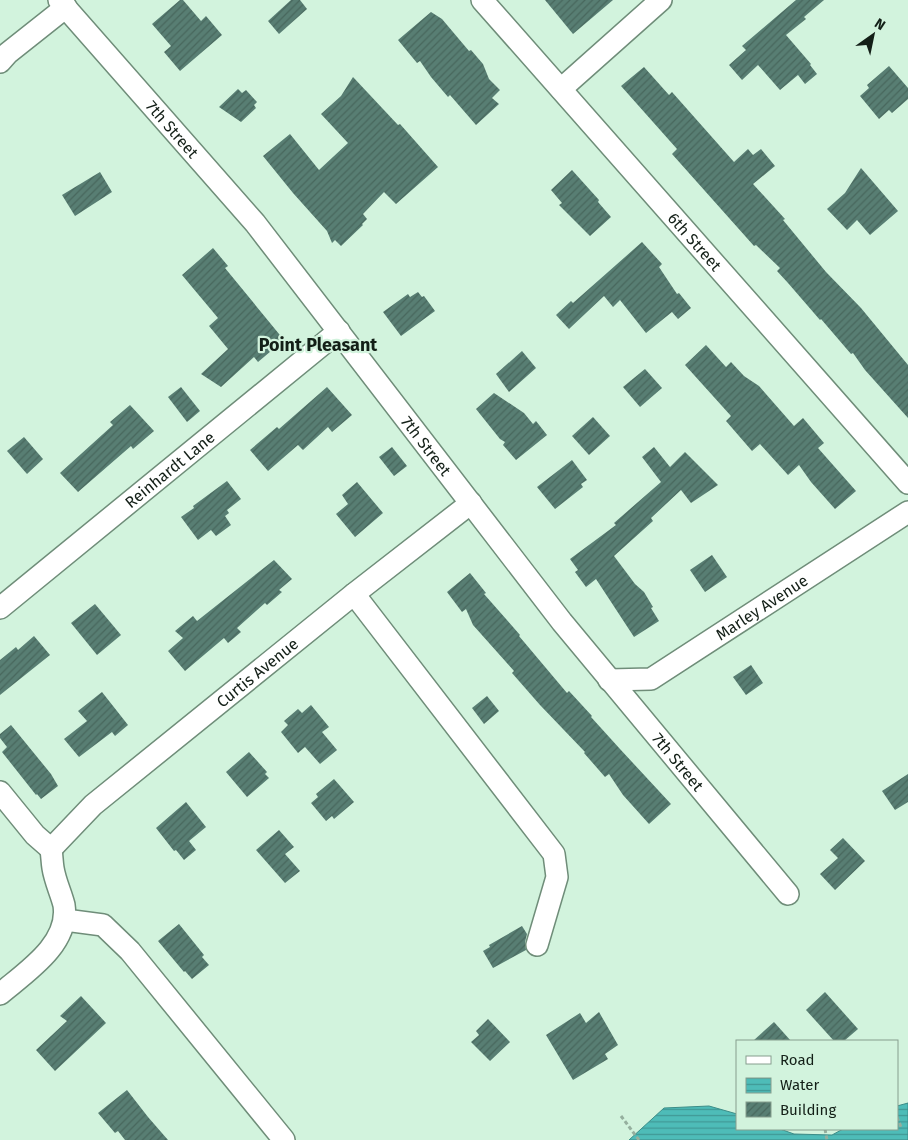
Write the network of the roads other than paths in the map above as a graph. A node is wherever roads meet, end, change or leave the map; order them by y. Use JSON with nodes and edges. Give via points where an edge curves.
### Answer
{"nodes":[{"id":1,"x":482,"y":0,"type":"edge"},
{"id":2,"x":661,"y":0,"type":"edge"},
{"id":3,"x":63,"y":4,"type":"edge"},
{"id":4,"x":0,"y":62,"type":"edge"},
{"id":5,"x":561,"y":89,"type":"junction"},
{"id":6,"x":339,"y":331,"type":"junction"},
{"id":7,"x":908,"y":483,"type":"edge"},
{"id":8,"x":471,"y":503,"type":"junction"},
{"id":9,"x":908,"y":512,"type":"edge"},
{"id":10,"x":354,"y":594,"type":"junction"},
{"id":11,"x":0,"y":608,"type":"edge"},
{"id":12,"x":609,"y":680,"type":"junction"},
{"id":13,"x":0,"y":792,"type":"edge"},
{"id":14,"x":51,"y":849,"type":"junction"},
{"id":15,"x":788,"y":894,"type":"dead end"},
{"id":16,"x":65,"y":920,"type":"junction"},
{"id":17,"x":537,"y":945,"type":"dead end"},
{"id":18,"x":0,"y":994,"type":"edge"},
{"id":19,"x":284,"y":1140,"type":"edge"}],
"edges":[{"from":1,"to":5,"type":"street","name":"6th Street"},
{"from":2,"to":5,"type":"street"},
{"from":3,"to":4,"type":"street"},
{"from":3,"to":6,"type":"street","name":"7th Street","via":[[255,222]]},
{"from":5,"to":7,"type":"street","name":"6th Street"},
{"from":6,"to":8,"type":"street","name":"7th Street"},
{"from":6,"to":11,"type":"street","name":"Reinhardt Lane"},
{"from":8,"to":10,"type":"street","name":"Curtis Avenue"},
{"from":8,"to":12,"type":"street","name":"7th Street"},
{"from":9,"to":12,"type":"street","name":"Marley Avenue","via":[[651,679]]},
{"from":10,"to":14,"type":"street","name":"Curtis Avenue","via":[[93,805]]},
{"from":10,"to":17,"type":"street","via":[[554,854],[558,876]]},
{"from":12,"to":15,"type":"street","name":"7th Street"},
{"from":13,"to":14,"type":"street","via":[[35,835]]},
{"from":14,"to":16,"type":"street"},
{"from":16,"to":18,"type":"street","via":[[44,957]]},
{"from":16,"to":19,"type":"street","via":[[103,925],[130,951]]}]}
